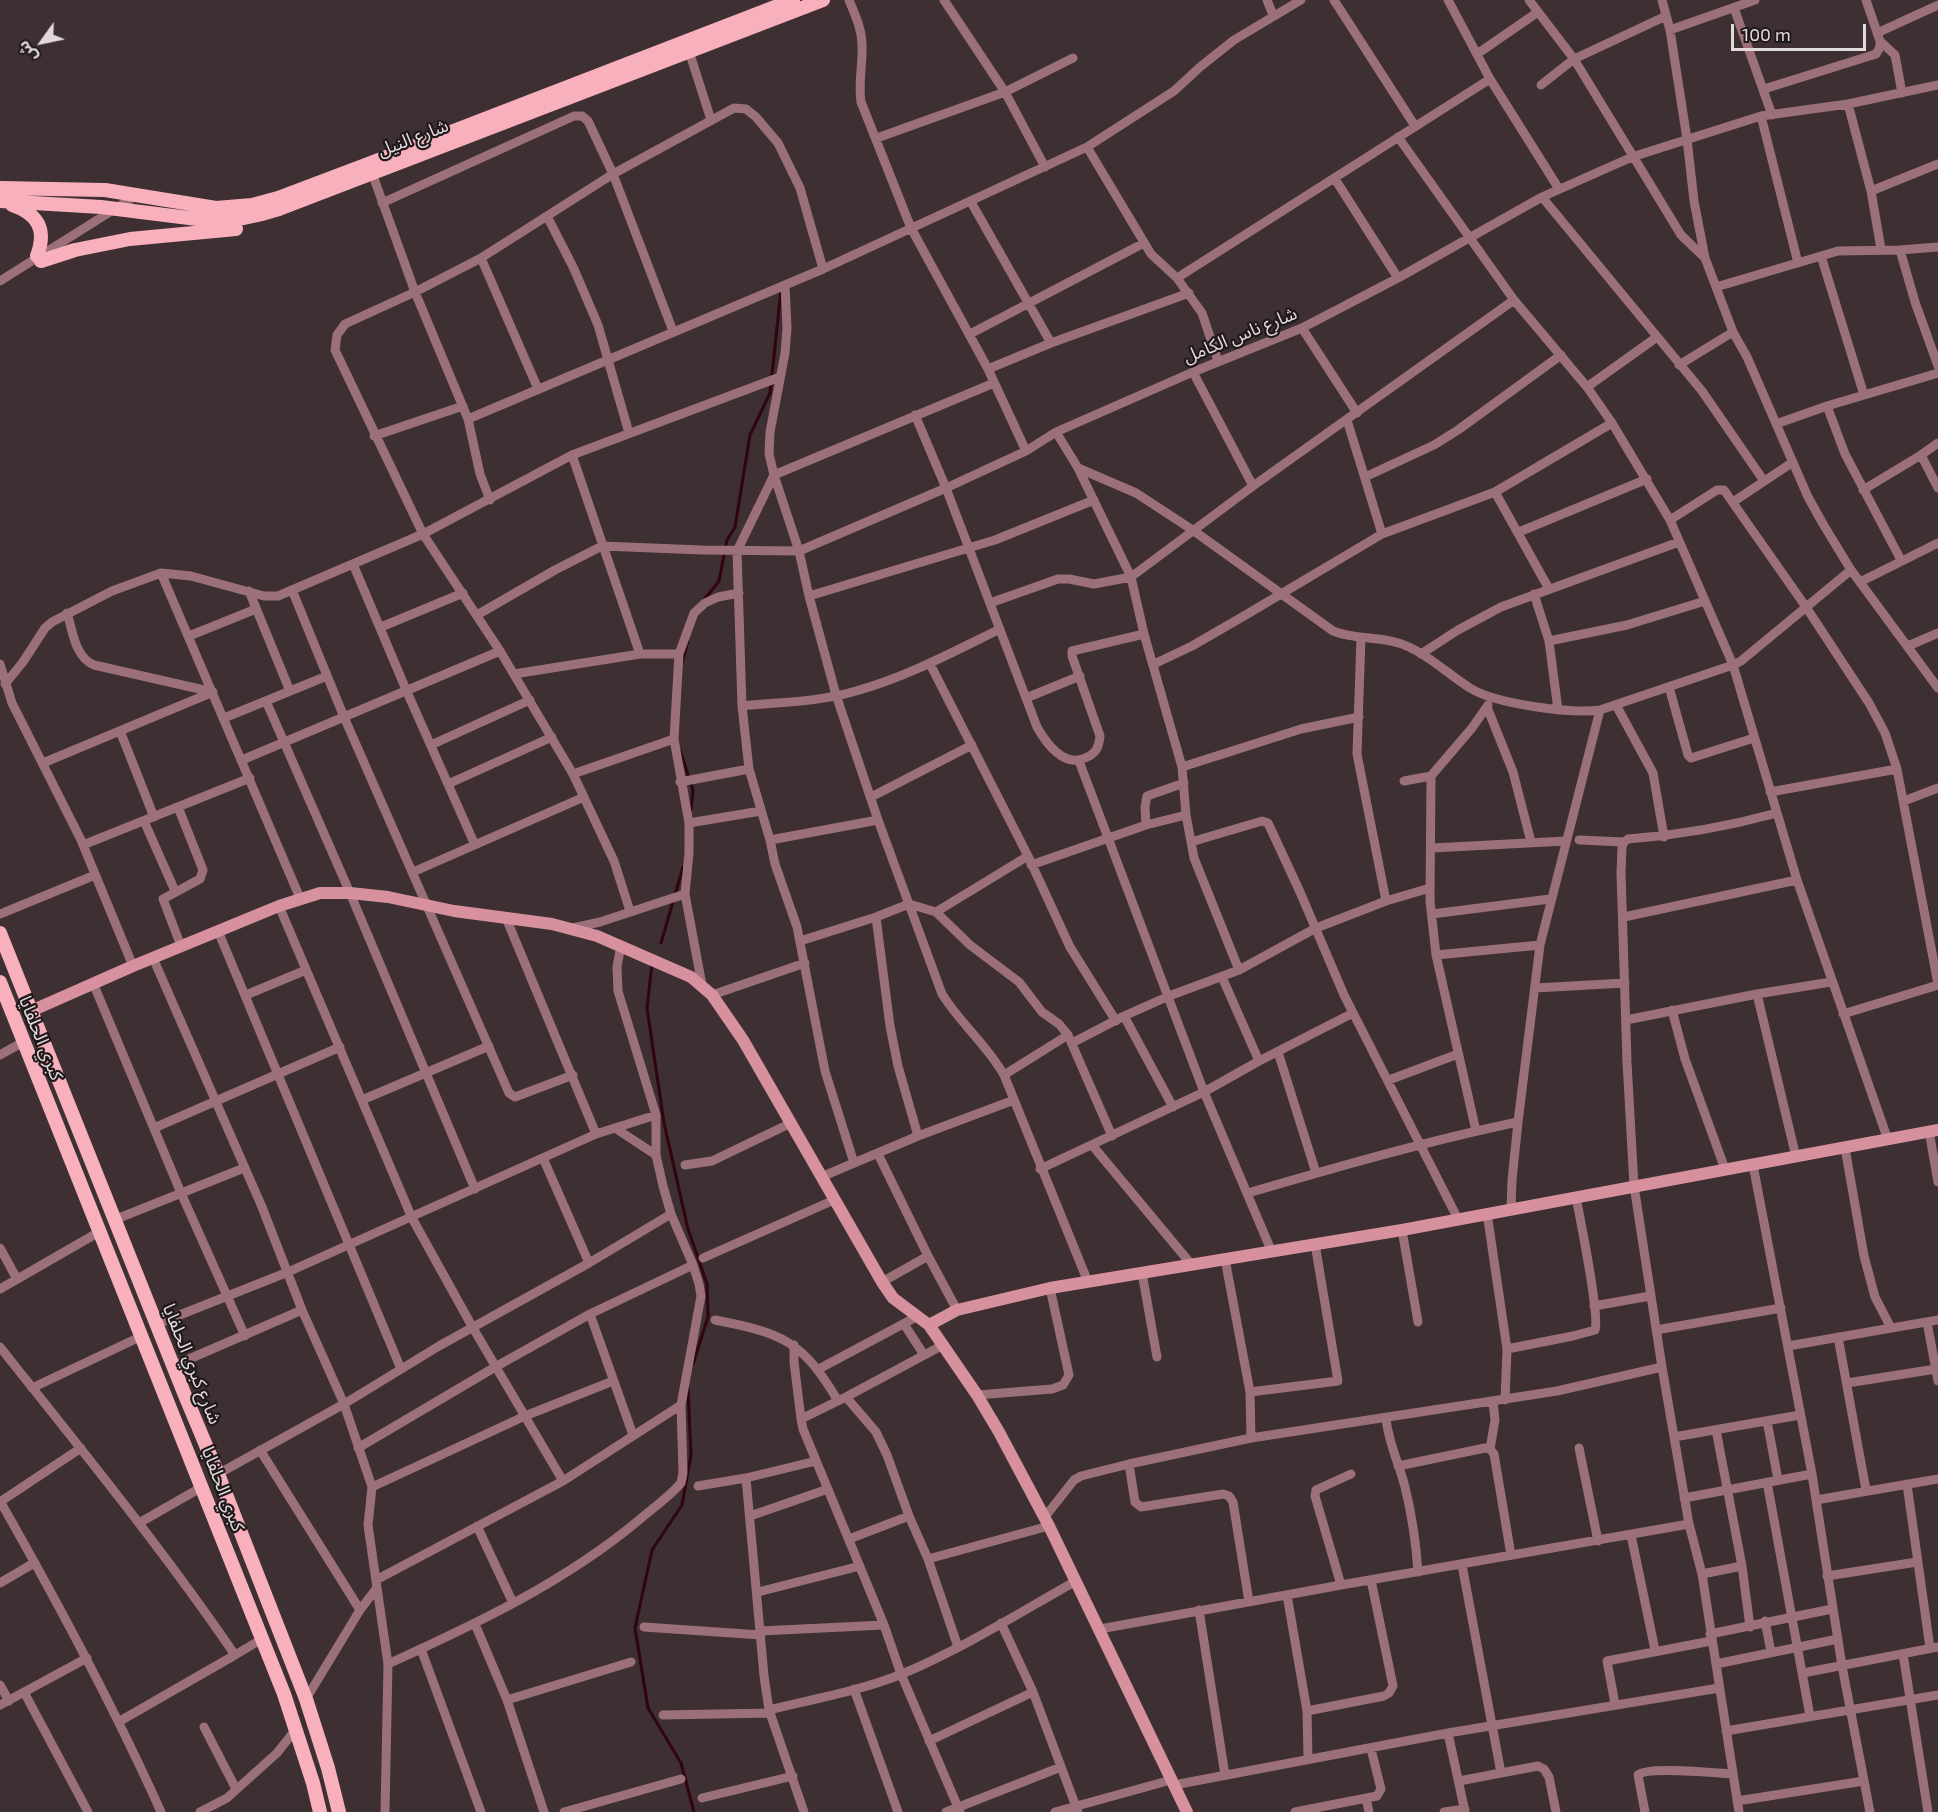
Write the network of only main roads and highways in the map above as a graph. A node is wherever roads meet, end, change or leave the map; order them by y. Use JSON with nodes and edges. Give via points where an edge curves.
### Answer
{"nodes":[{"id":1,"x":793,"y":0,"type":"edge"},
{"id":2,"x":823,"y":0,"type":"edge"},
{"id":3,"x":0,"y":197,"type":"edge"},
{"id":4,"x":265,"y":214,"type":"junction"},
{"id":5,"x":0,"y":933,"type":"edge"},
{"id":6,"x":0,"y":982,"type":"edge"},
{"id":7,"x":331,"y":1779,"type":"junction"},
{"id":8,"x":313,"y":1783,"type":"junction"},
{"id":9,"x":320,"y":1812,"type":"edge"},
{"id":10,"x":339,"y":1812,"type":"edge"}],
"edges":[{"from":1,"to":3,"type":"main road","name":"شارع النيل","via":[[252,205],[216,208],[105,190]]},
{"from":2,"to":4,"type":"main road","name":"شارع النيل"},
{"from":3,"to":4,"type":"main road","name":"شارع النيل","via":[[220,221]]},
{"from":3,"to":4,"type":"main road","via":[[23,208],[37,221],[42,256],[130,239],[232,230]]},
{"from":5,"to":7,"type":"main road","name":"شارع كبري الحلفايا","via":[[218,1474],[306,1699]]},
{"from":6,"to":8,"type":"main road","name":"كبري الحلفايا","via":[[262,1639]]},
{"from":7,"to":8,"type":"main road"},
{"from":7,"to":10,"type":"main road","name":"شارع كبري الحلفايا"},
{"from":8,"to":9,"type":"main road","name":"كبري الحلفايا"}]}
